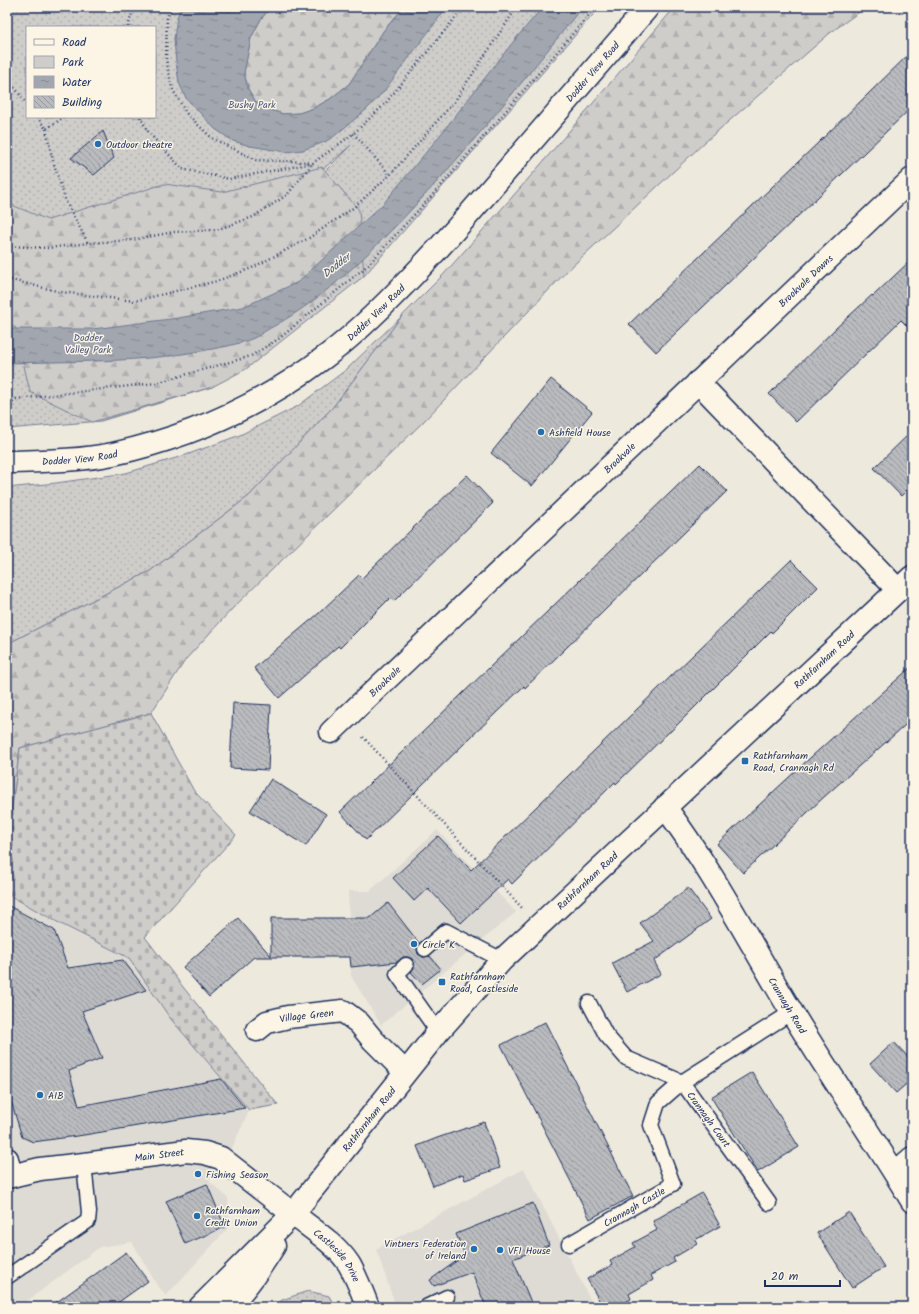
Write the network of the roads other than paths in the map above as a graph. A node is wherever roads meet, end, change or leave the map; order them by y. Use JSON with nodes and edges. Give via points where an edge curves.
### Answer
{"nodes":[{"id":1,"x":648,"y":7,"type":"edge"},
{"id":2,"x":912,"y":179,"type":"edge"},
{"id":3,"x":698,"y":382,"type":"junction"},
{"id":4,"x":7,"y":462,"type":"edge"},
{"id":5,"x":905,"y":583,"type":"edge"},
{"id":6,"x":331,"y":732,"type":"dead end"},
{"id":7,"x":665,"y":807,"type":"junction"},
{"id":8,"x":425,"y":949,"type":"dead end"},
{"id":9,"x":502,"y":960,"type":"junction"},
{"id":10,"x":406,"y":965,"type":"dead end"},
{"id":11,"x":590,"y":1003,"type":"dead end"},
{"id":12,"x":792,"y":1012,"type":"junction"},
{"id":13,"x":257,"y":1030,"type":"dead end"},
{"id":14,"x":438,"y":1032,"type":"junction"},
{"id":15,"x":406,"y":1072,"type":"junction"},
{"id":16,"x":682,"y":1082,"type":"junction"},
{"id":17,"x":912,"y":1158,"type":"edge"},
{"id":18,"x":84,"y":1164,"type":"junction"},
{"id":19,"x":8,"y":1171,"type":"edge"},
{"id":20,"x":895,"y":1173,"type":"junction"},
{"id":21,"x":912,"y":1201,"type":"edge"},
{"id":22,"x":769,"y":1203,"type":"dead end"},
{"id":23,"x":293,"y":1214,"type":"junction"},
{"id":24,"x":569,"y":1244,"type":"dead end"},
{"id":25,"x":7,"y":1277,"type":"edge"},
{"id":26,"x":446,"y":1297,"type":"dead end"},
{"id":27,"x":200,"y":1307,"type":"edge"},
{"id":28,"x":228,"y":1307,"type":"edge"},
{"id":29,"x":368,"y":1307,"type":"edge"},
{"id":30,"x":426,"y":1307,"type":"edge"}],
"edges":[{"from":1,"to":4,"type":"street","name":"Dodder View Road","via":[[436,251],[376,312],[327,356],[299,376],[248,405],[188,432],[152,444],[112,454],[72,459]]},
{"from":2,"to":3,"type":"street","name":"Brookvale Downs"},
{"from":3,"to":5,"type":"street"},
{"from":3,"to":6,"type":"street","name":"Brookvale"},
{"from":5,"to":7,"type":"street","name":"Rathfarnham Road"},
{"from":7,"to":9,"type":"street","name":"Rathfarnham Road"},
{"from":7,"to":12,"type":"street","name":"Crannagh Road","via":[[684,832]]},
{"from":8,"to":9,"type":"lane","via":[[446,931]]},
{"from":9,"to":14,"type":"street","name":"Rathfarnham Road"},
{"from":10,"to":14,"type":"lane","via":[[397,974]]},
{"from":11,"to":16,"type":"lane","via":[[606,1035],[626,1058]]},
{"from":12,"to":16,"type":"lane","name":"Crannagh Court"},
{"from":12,"to":20,"type":"street","name":"Crannagh Road"},
{"from":13,"to":15,"type":"street","name":"Village Green","via":[[267,1022],[288,1017],[343,1011],[359,1023]]},
{"from":14,"to":15,"type":"street","name":"Rathfarnham Road"},
{"from":15,"to":23,"type":"street","name":"Rathfarnham Road"},
{"from":16,"to":22,"type":"lane","name":"Crannagh Court"},
{"from":16,"to":24,"type":"lane","name":"Crannagh Castle","via":[[658,1102],[651,1125],[673,1184]]},
{"from":17,"to":20,"type":"street"},
{"from":18,"to":19,"type":"street","name":"Main Street"},
{"from":18,"to":23,"type":"street","name":"Main Street","via":[[186,1151],[206,1152],[221,1158]]},
{"from":18,"to":25,"type":"lane","via":[[88,1221]]},
{"from":20,"to":21,"type":"street","name":"Crannagh Road"},
{"from":23,"to":27,"type":"street","name":"Rathfarnham Road"},
{"from":23,"to":28,"type":"street","name":"Rathfarnham Road","via":[[264,1263]]},
{"from":23,"to":29,"type":"street","name":"Castleside Drive","via":[[336,1249],[348,1263]]},
{"from":26,"to":30,"type":"lane"}]}
